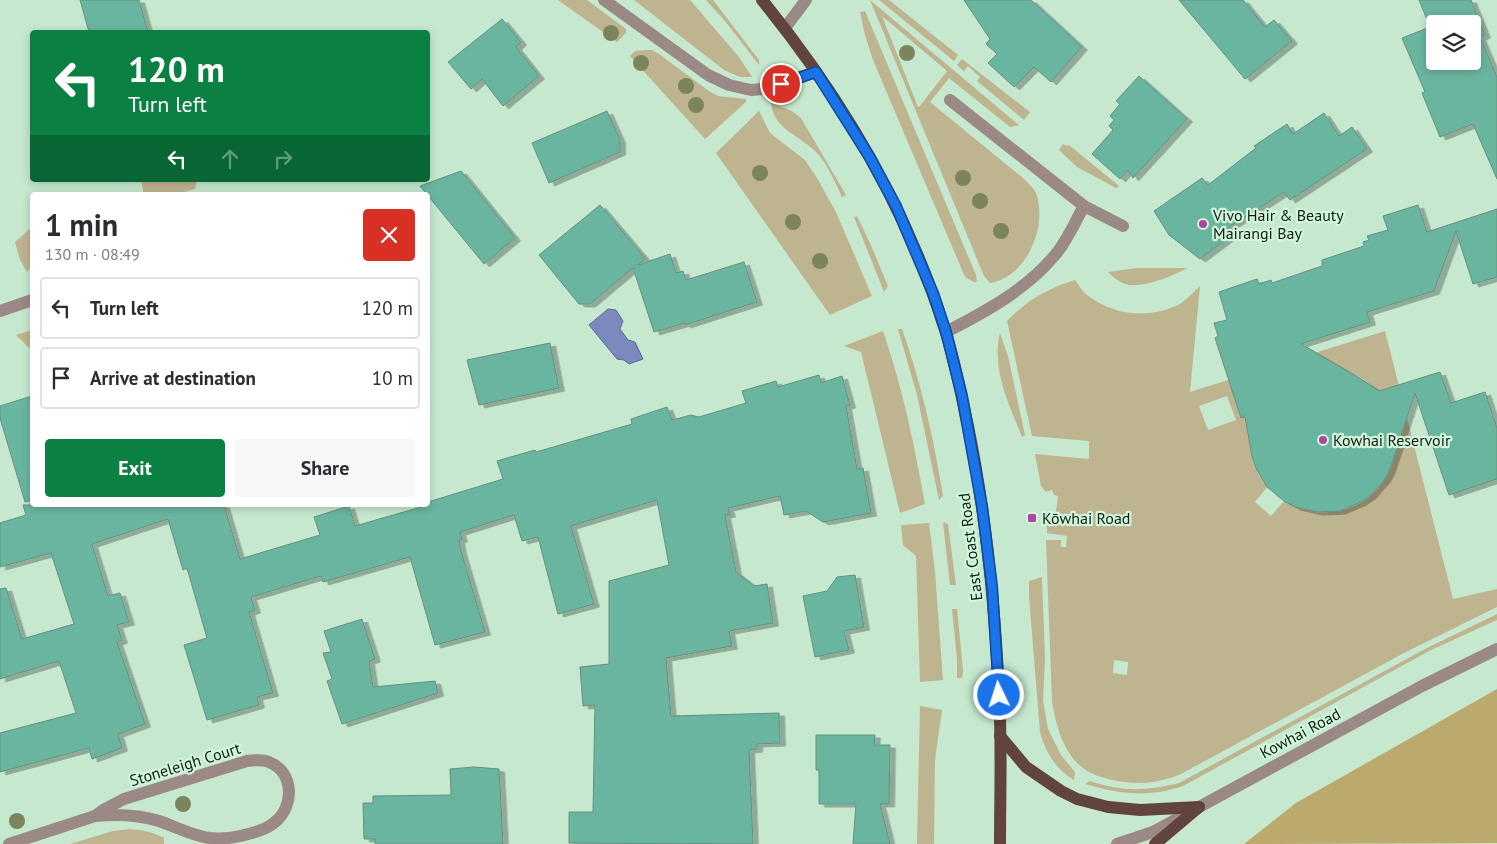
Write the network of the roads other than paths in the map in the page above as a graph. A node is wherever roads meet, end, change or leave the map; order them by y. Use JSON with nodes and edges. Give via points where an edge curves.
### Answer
{"nodes":[{"id":1,"x":604,"y":0,"type":"edge"},
{"id":2,"x":762,"y":0,"type":"edge"},
{"id":3,"x":806,"y":0,"type":"edge"},
{"id":4,"x":785,"y":28,"type":"junction"},
{"id":5,"x":816,"y":72,"type":"junction"},
{"id":6,"x":950,"y":100,"type":"dead end"},
{"id":7,"x":1084,"y":206,"type":"junction"},
{"id":8,"x":1123,"y":226,"type":"dead end"},
{"id":9,"x":30,"y":301,"type":"edge"},
{"id":10,"x":0,"y":311,"type":"edge"},
{"id":11,"x":946,"y":332,"type":"junction"},
{"id":12,"x":1497,"y":650,"type":"edge"},
{"id":13,"x":1000,"y":736,"type":"junction"},
{"id":14,"x":1199,"y":806,"type":"junction"},
{"id":15,"x":95,"y":816,"type":"junction"},
{"id":16,"x":10,"y":844,"type":"edge"},
{"id":17,"x":1000,"y":844,"type":"edge"},
{"id":18,"x":1117,"y":844,"type":"edge"},
{"id":19,"x":1155,"y":844,"type":"edge"}],
"edges":[{"from":1,"to":5,"type":"street","via":[[708,75],[729,86],[763,89]]},
{"from":2,"to":4,"type":"main road","name":"East Coast Road"},
{"from":3,"to":4,"type":"street"},
{"from":4,"to":5,"type":"main road","name":"East Coast Road"},
{"from":5,"to":11,"type":"main road","name":"East Coast Road","via":[[896,206]]},
{"from":6,"to":7,"type":"street"},
{"from":7,"to":8,"type":"street"},
{"from":7,"to":11,"type":"street","via":[[1055,255],[1041,270],[994,307]]},
{"from":9,"to":10,"type":"street"},
{"from":11,"to":13,"type":"main road","name":"East Coast Road","via":[[962,396],[982,506],[992,586]]},
{"from":12,"to":14,"type":"street","name":"Kowhai Road","via":[[1422,686]]},
{"from":13,"to":14,"type":"main road","via":[[1026,767],[1077,799],[1108,807],[1140,810]]},
{"from":13,"to":17,"type":"main road","name":"East Coast Road"},
{"from":14,"to":18,"type":"street","name":"Kowhai Road","via":[[1153,832]]},
{"from":14,"to":19,"type":"main road"},
{"from":15,"to":15,"type":"street","name":"Stoneleigh Court","via":[[124,799],[247,761],[268,761],[277,766],[287,778],[290,790],[286,808],[274,823],[224,839],[199,837],[159,821],[136,816]]},
{"from":15,"to":16,"type":"street","name":"Stoneleigh Court"}]}
